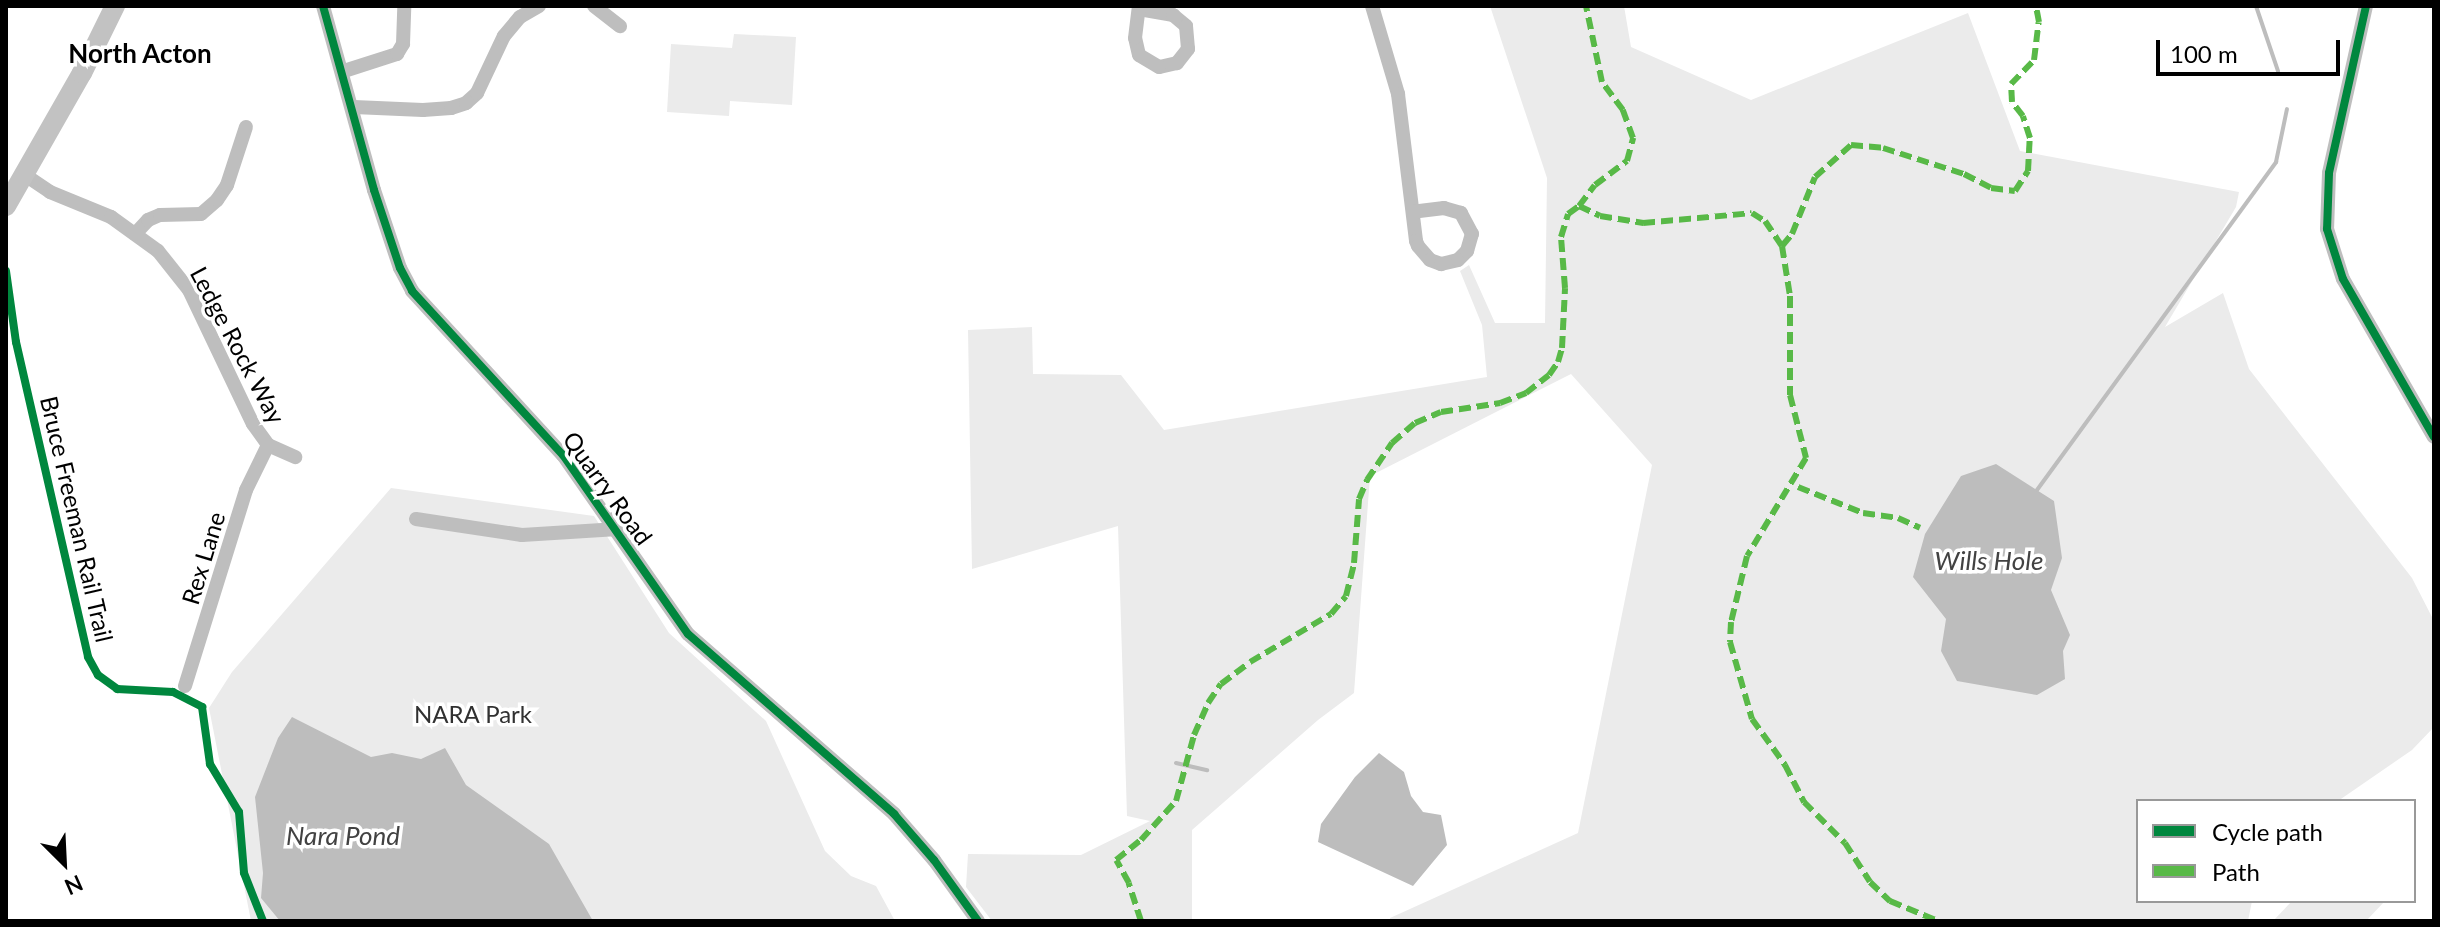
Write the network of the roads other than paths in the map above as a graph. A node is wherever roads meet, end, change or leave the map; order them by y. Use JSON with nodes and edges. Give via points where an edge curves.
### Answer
{"nodes":[{"id":1,"x":115,"y":6,"type":"edge"},
{"id":2,"x":323,"y":6,"type":"edge"},
{"id":3,"x":404,"y":6,"type":"edge"},
{"id":4,"x":539,"y":6,"type":"edge"},
{"id":5,"x":594,"y":6,"type":"edge"},
{"id":6,"x":1372,"y":6,"type":"edge"},
{"id":7,"x":2366,"y":6,"type":"edge"},
{"id":8,"x":1139,"y":7,"type":"edge"},
{"id":9,"x":620,"y":26,"type":"dead end"},
{"id":10,"x":344,"y":71,"type":"junction"},
{"id":11,"x":354,"y":107,"type":"junction"},
{"id":12,"x":246,"y":127,"type":"dead end"},
{"id":13,"x":25,"y":175,"type":"junction"},
{"id":14,"x":6,"y":206,"type":"edge"},
{"id":15,"x":1413,"y":212,"type":"junction"},
{"id":16,"x":135,"y":234,"type":"junction"},
{"id":17,"x":2434,"y":437,"type":"edge"},
{"id":18,"x":268,"y":445,"type":"junction"},
{"id":19,"x":295,"y":457,"type":"dead end"},
{"id":20,"x":416,"y":519,"type":"dead end"},
{"id":21,"x":618,"y":529,"type":"junction"},
{"id":22,"x":185,"y":686,"type":"dead end"},
{"id":23,"x":978,"y":921,"type":"edge"}],
"edges":[{"from":1,"to":13,"type":"main road"},
{"from":2,"to":10,"type":"street","name":"Quarry Road"},
{"from":3,"to":10,"type":"street","via":[[403,44],[397,54]]},
{"from":4,"to":11,"type":"street","via":[[520,17],[504,36],[477,93],[466,103],[423,110]]},
{"from":5,"to":9,"type":"street"},
{"from":6,"to":15,"type":"street","via":[[1398,94]]},
{"from":7,"to":17,"type":"street","via":[[2329,173],[2327,229],[2343,279]]},
{"from":8,"to":8,"type":"street","via":[[1135,44],[1143,60],[1165,67],[1181,60],[1189,43],[1183,22]]},
{"from":10,"to":11,"type":"street","name":"Quarry Road"},
{"from":11,"to":21,"type":"street","name":"Quarry Road","via":[[382,214],[412,291],[563,455]]},
{"from":12,"to":16,"type":"street","via":[[217,200],[201,214],[160,215]]},
{"from":13,"to":14,"type":"main road"},
{"from":13,"to":16,"type":"street","name":"Ledge Rock Way"},
{"from":15,"to":15,"type":"street","via":[[1418,246],[1430,260],[1447,264],[1467,251],[1472,234],[1461,213],[1444,208]]},
{"from":16,"to":18,"type":"street","name":"Ledge Rock Way","via":[[158,251],[189,290],[244,409]]},
{"from":18,"to":19,"type":"street","name":"Ledge Rock Way"},
{"from":18,"to":22,"type":"street","name":"Rex Lane","via":[[246,490]]},
{"from":20,"to":21,"type":"street","via":[[522,535]]},
{"from":21,"to":23,"type":"street","name":"Quarry Road","via":[[688,634],[886,806]]}]}
